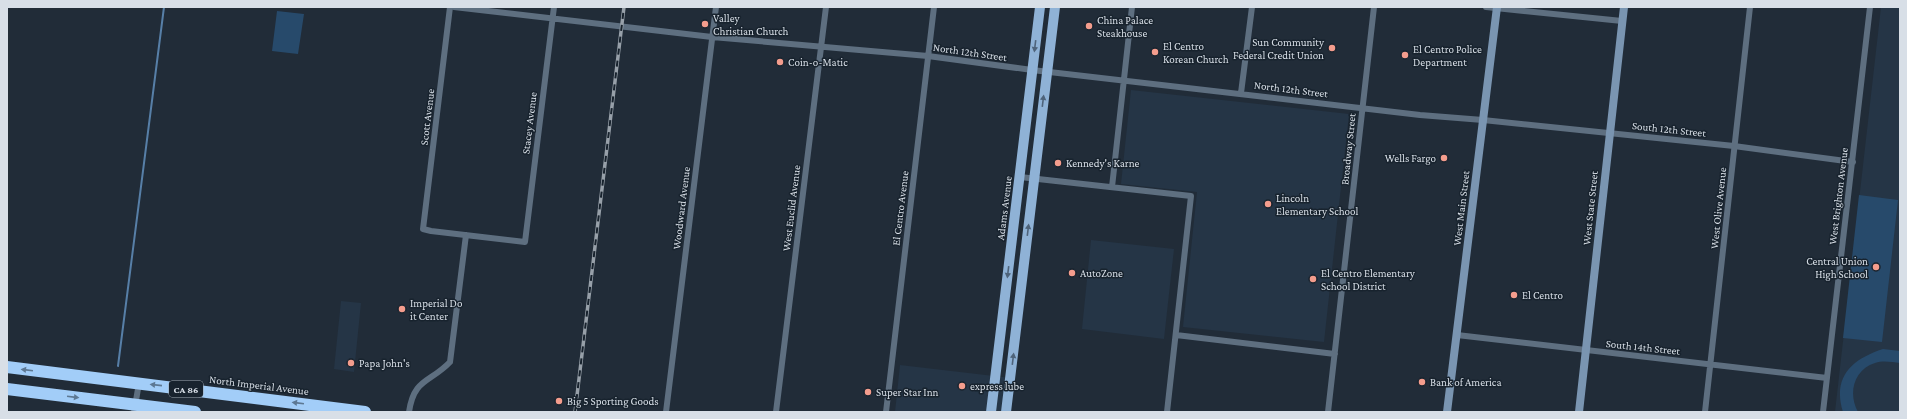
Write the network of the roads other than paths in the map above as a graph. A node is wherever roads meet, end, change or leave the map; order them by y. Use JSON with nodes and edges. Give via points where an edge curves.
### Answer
{"nodes":[{"id":1,"x":450,"y":7,"type":"edge"},
{"id":2,"x":454,"y":7,"type":"edge"},
{"id":3,"x":554,"y":7,"type":"edge"},
{"id":4,"x":716,"y":7,"type":"edge"},
{"id":5,"x":826,"y":7,"type":"edge"},
{"id":6,"x":934,"y":7,"type":"edge"},
{"id":7,"x":1040,"y":7,"type":"edge"},
{"id":8,"x":1055,"y":7,"type":"edge"},
{"id":9,"x":1132,"y":7,"type":"edge"},
{"id":10,"x":1252,"y":7,"type":"edge"},
{"id":11,"x":1374,"y":7,"type":"edge"},
{"id":12,"x":1486,"y":7,"type":"edge"},
{"id":13,"x":1496,"y":7,"type":"edge"},
{"id":14,"x":1624,"y":7,"type":"edge"},
{"id":15,"x":1750,"y":7,"type":"edge"},
{"id":16,"x":1870,"y":7,"type":"edge"},
{"id":17,"x":552,"y":20,"type":"junction"},
{"id":18,"x":1622,"y":21,"type":"junction"},
{"id":19,"x":712,"y":37,"type":"junction"},
{"id":20,"x":821,"y":48,"type":"junction"},
{"id":21,"x":928,"y":56,"type":"junction"},
{"id":22,"x":1032,"y":70,"type":"junction"},
{"id":23,"x":1047,"y":72,"type":"junction"},
{"id":24,"x":1124,"y":80,"type":"junction"},
{"id":25,"x":1241,"y":93,"type":"junction"},
{"id":26,"x":1363,"y":108,"type":"junction"},
{"id":27,"x":1483,"y":120,"type":"junction"},
{"id":28,"x":1610,"y":133,"type":"junction"},
{"id":29,"x":1734,"y":146,"type":"junction"},
{"id":30,"x":1852,"y":162,"type":"junction"},
{"id":31,"x":1020,"y":177,"type":"junction"},
{"id":32,"x":1034,"y":179,"type":"junction"},
{"id":33,"x":1112,"y":187,"type":"junction"},
{"id":34,"x":466,"y":235,"type":"junction"},
{"id":35,"x":1176,"y":335,"type":"junction"},
{"id":36,"x":1457,"y":335,"type":"junction"},
{"id":37,"x":1585,"y":350,"type":"junction"},
{"id":38,"x":1335,"y":354,"type":"junction"},
{"id":39,"x":1711,"y":363,"type":"junction"},
{"id":40,"x":7,"y":367,"type":"edge"},
{"id":41,"x":1827,"y":378,"type":"junction"},
{"id":42,"x":139,"y":383,"type":"junction"},
{"id":43,"x":7,"y":388,"type":"edge"},
{"id":44,"x":135,"y":408,"type":"edge"},
{"id":45,"x":196,"y":412,"type":"edge"},
{"id":46,"x":365,"y":412,"type":"edge"},
{"id":47,"x":409,"y":412,"type":"edge"},
{"id":48,"x":666,"y":412,"type":"edge"},
{"id":49,"x":776,"y":412,"type":"edge"},
{"id":50,"x":886,"y":412,"type":"edge"},
{"id":51,"x":991,"y":412,"type":"edge"},
{"id":52,"x":1006,"y":412,"type":"edge"},
{"id":53,"x":1167,"y":412,"type":"edge"},
{"id":54,"x":1328,"y":412,"type":"edge"},
{"id":55,"x":1447,"y":412,"type":"edge"},
{"id":56,"x":1579,"y":412,"type":"edge"},
{"id":57,"x":1705,"y":412,"type":"edge"},
{"id":58,"x":1823,"y":412,"type":"edge"}],
"edges":[{"from":1,"to":34,"type":"street","name":"Scott Avenue","via":[[423,229]]},
{"from":2,"to":17,"type":"street","name":"North 12th Street"},
{"from":3,"to":17,"type":"street","name":"Stacey Avenue"},
{"from":4,"to":19,"type":"street","name":"Woodward Avenue"},
{"from":5,"to":20,"type":"street","name":"West Euclid Avenue"},
{"from":6,"to":21,"type":"street","name":"El Centro Avenue"},
{"from":7,"to":22,"type":"main road","name":"Adams Avenue","one_way":true},
{"from":8,"to":23,"type":"main road"},
{"from":9,"to":24,"type":"street"},
{"from":10,"to":25,"type":"street"},
{"from":11,"to":26,"type":"street","name":"Broadway Street"},
{"from":12,"to":13,"type":"street"},
{"from":13,"to":18,"type":"street"},
{"from":13,"to":27,"type":"street","name":"West Main Street"},
{"from":14,"to":18,"type":"street","name":"West State Street"},
{"from":15,"to":29,"type":"street","name":"West Olive Avenue"},
{"from":16,"to":30,"type":"street","name":"West Brighton Avenue"},
{"from":17,"to":19,"type":"street","name":"North 12th Street"},
{"from":17,"to":34,"type":"street","name":"Stacey Avenue","via":[[525,242]]},
{"from":18,"to":28,"type":"street","name":"West State Street"},
{"from":19,"to":20,"type":"street","name":"North 12th Street"},
{"from":19,"to":48,"type":"street","name":"Woodward Avenue"},
{"from":20,"to":21,"type":"street","name":"North 12th Street"},
{"from":20,"to":49,"type":"street","name":"West Euclid Avenue"},
{"from":21,"to":22,"type":"street","name":"North 12th Street"},
{"from":21,"to":50,"type":"street","name":"El Centro Avenue"},
{"from":22,"to":23,"type":"street","name":"North 12th Street"},
{"from":22,"to":31,"type":"main road","name":"Adams Avenue"},
{"from":23,"to":24,"type":"street","name":"North 12th Street"},
{"from":32,"to":23,"type":"main road","one_way":true},
{"from":24,"to":25,"type":"street","name":"North 12th Street"},
{"from":24,"to":33,"type":"street"},
{"from":25,"to":26,"type":"street","name":"North 12th Street"},
{"from":26,"to":27,"type":"street","name":"North 12th Street"},
{"from":26,"to":38,"type":"street","name":"Broadway Street"},
{"from":27,"to":28,"type":"street","name":"South 12th Street"},
{"from":27,"to":36,"type":"street","name":"West Main Street"},
{"from":28,"to":29,"type":"street","name":"South 12th Street"},
{"from":28,"to":37,"type":"street","name":"West State Street"},
{"from":29,"to":30,"type":"street","name":"South 12th Street"},
{"from":29,"to":39,"type":"street","name":"West Olive Avenue"},
{"from":30,"to":41,"type":"street","name":"West Brighton Avenue"},
{"from":31,"to":32,"type":"street"},
{"from":31,"to":51,"type":"main road","name":"Adams Avenue","one_way":true},
{"from":32,"to":33,"type":"street"},
{"from":52,"to":32,"type":"main road","one_way":true},
{"from":33,"to":35,"type":"street","via":[[1191,196]]},
{"from":34,"to":47,"type":"street","via":[[450,362],[416,388]]},
{"from":35,"to":38,"type":"street"},
{"from":35,"to":53,"type":"street"},
{"from":36,"to":37,"type":"street","name":"South 14th Street"},
{"from":36,"to":55,"type":"street","name":"West Main Street"},
{"from":37,"to":39,"type":"street","name":"South 14th Street"},
{"from":37,"to":56,"type":"street","name":"West State Street"},
{"from":38,"to":54,"type":"street","name":"Broadway Street"},
{"from":39,"to":41,"type":"street","name":"South 14th Street"},
{"from":39,"to":57,"type":"street","name":"West Olive Avenue"},
{"from":42,"to":40,"type":"highway","name":"North Imperial Avenue","number":"CA 86","one_way":true},
{"from":41,"to":58,"type":"street","name":"West Brighton Avenue"},
{"from":42,"to":44,"type":"street"},
{"from":46,"to":42,"type":"highway","name":"North Imperial Avenue","number":"CA 86","one_way":true},
{"from":43,"to":44,"type":"highway","number":"CA 86","one_way":true},
{"from":44,"to":45,"type":"highway","number":"CA 86"}]}
